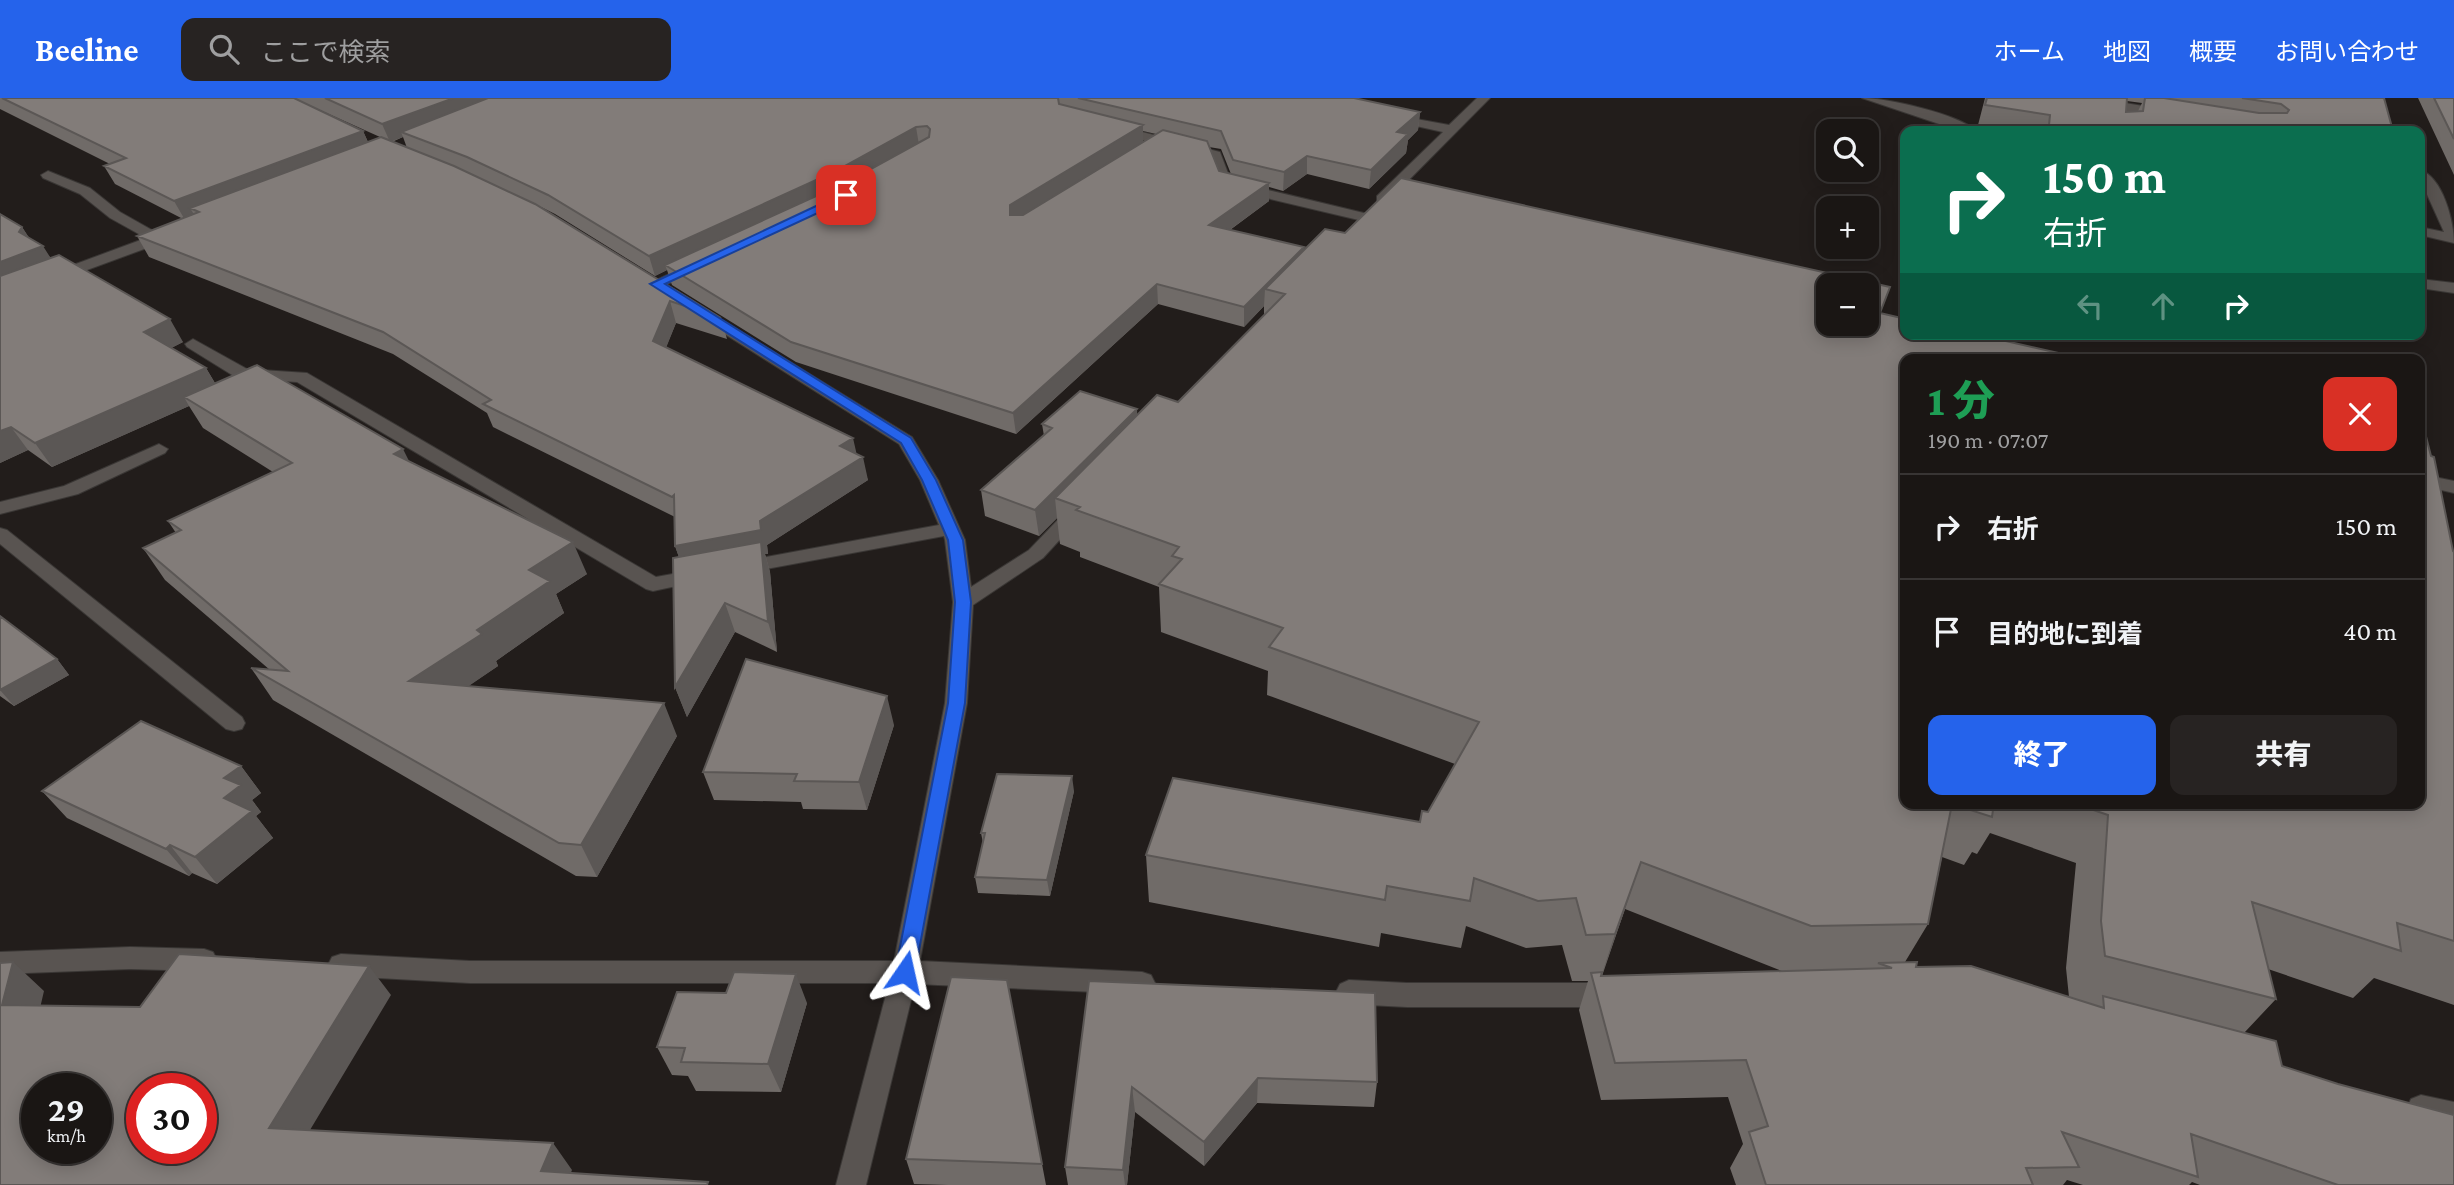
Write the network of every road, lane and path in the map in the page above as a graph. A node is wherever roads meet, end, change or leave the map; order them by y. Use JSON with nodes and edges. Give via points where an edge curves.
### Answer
{"nodes":[{"id":1,"x":1483,"y":98,"type":"edge"},
{"id":2,"x":1868,"y":98,"type":"edge"},
{"id":3,"x":2072,"y":98,"type":"edge"},
{"id":4,"x":1386,"y":116,"type":"edge"},
{"id":5,"x":2180,"y":116,"type":"edge"},
{"id":6,"x":1101,"y":126,"type":"edge"},
{"id":7,"x":1958,"y":126,"type":"edge"},
{"id":8,"x":1453,"y":130,"type":"junction"},
{"id":9,"x":48,"y":175,"type":"dead end"},
{"id":10,"x":2425,"y":176,"type":"edge"},
{"id":11,"x":183,"y":229,"type":"edge"},
{"id":12,"x":2425,"y":233,"type":"edge"},
{"id":13,"x":2454,"y":238,"type":"edge"},
{"id":14,"x":158,"y":239,"type":"junction"},
{"id":15,"x":707,"y":260,"type":"edge"},
{"id":16,"x":2425,"y":284,"type":"edge"},
{"id":17,"x":2454,"y":288,"type":"edge"},
{"id":18,"x":0,"y":297,"type":"edge"},
{"id":19,"x":193,"y":344,"type":"dead end"},
{"id":20,"x":159,"y":449,"type":"dead end"},
{"id":21,"x":2425,"y":480,"type":"edge"},
{"id":22,"x":2454,"y":487,"type":"edge"},
{"id":23,"x":1094,"y":494,"type":"edge"},
{"id":24,"x":0,"y":508,"type":"edge"},
{"id":25,"x":950,"y":529,"type":"junction"},
{"id":26,"x":0,"y":534,"type":"edge"},
{"id":27,"x":963,"y":602,"type":"junction"},
{"id":28,"x":234,"y":723,"type":"dead end"},
{"id":29,"x":224,"y":960,"type":"edge"},
{"id":30,"x":0,"y":963,"type":"edge"},
{"id":31,"x":318,"y":963,"type":"edge"},
{"id":32,"x":905,"y":972,"type":"junction"},
{"id":33,"x":1170,"y":984,"type":"edge"},
{"id":34,"x":1324,"y":991,"type":"edge"},
{"id":35,"x":1642,"y":994,"type":"edge"},
{"id":36,"x":2400,"y":1104,"type":"edge"},
{"id":37,"x":2454,"y":1115,"type":"edge"},
{"id":38,"x":851,"y":1185,"type":"edge"}],
"edges":[{"from":1,"to":8,"type":"street"},
{"from":2,"to":7,"type":"street"},
{"from":3,"to":5,"type":"street","via":[[2127,114]]},
{"from":4,"to":8,"type":"street"},
{"from":6,"to":8,"type":"street","via":[[1155,145],[1215,155],[1225,184],[1358,222]]},
{"from":9,"to":14,"type":"street","via":[[85,191],[115,215]]},
{"from":10,"to":13,"type":"street"},
{"from":11,"to":14,"type":"street"},
{"from":12,"to":13,"type":"street"},
{"from":14,"to":18,"type":"street"},
{"from":15,"to":25,"type":"street","via":[[650,281],[906,441]]},
{"from":16,"to":17,"type":"street"},
{"from":19,"to":25,"type":"street","via":[[243,374],[301,377],[653,584]]},
{"from":20,"to":24,"type":"street","via":[[71,490]]},
{"from":21,"to":22,"type":"street"},
{"from":23,"to":27,"type":"street","via":[[1036,554]]},
{"from":25,"to":27,"type":"street"},
{"from":26,"to":28,"type":"street"},
{"from":27,"to":32,"type":"street","via":[[956,703]]},
{"from":29,"to":30,"type":"street"},
{"from":31,"to":32,"type":"street","via":[[470,972]]},
{"from":32,"to":33,"type":"street"},
{"from":32,"to":38,"type":"street"},
{"from":34,"to":35,"type":"street"},
{"from":36,"to":37,"type":"street"}]}
